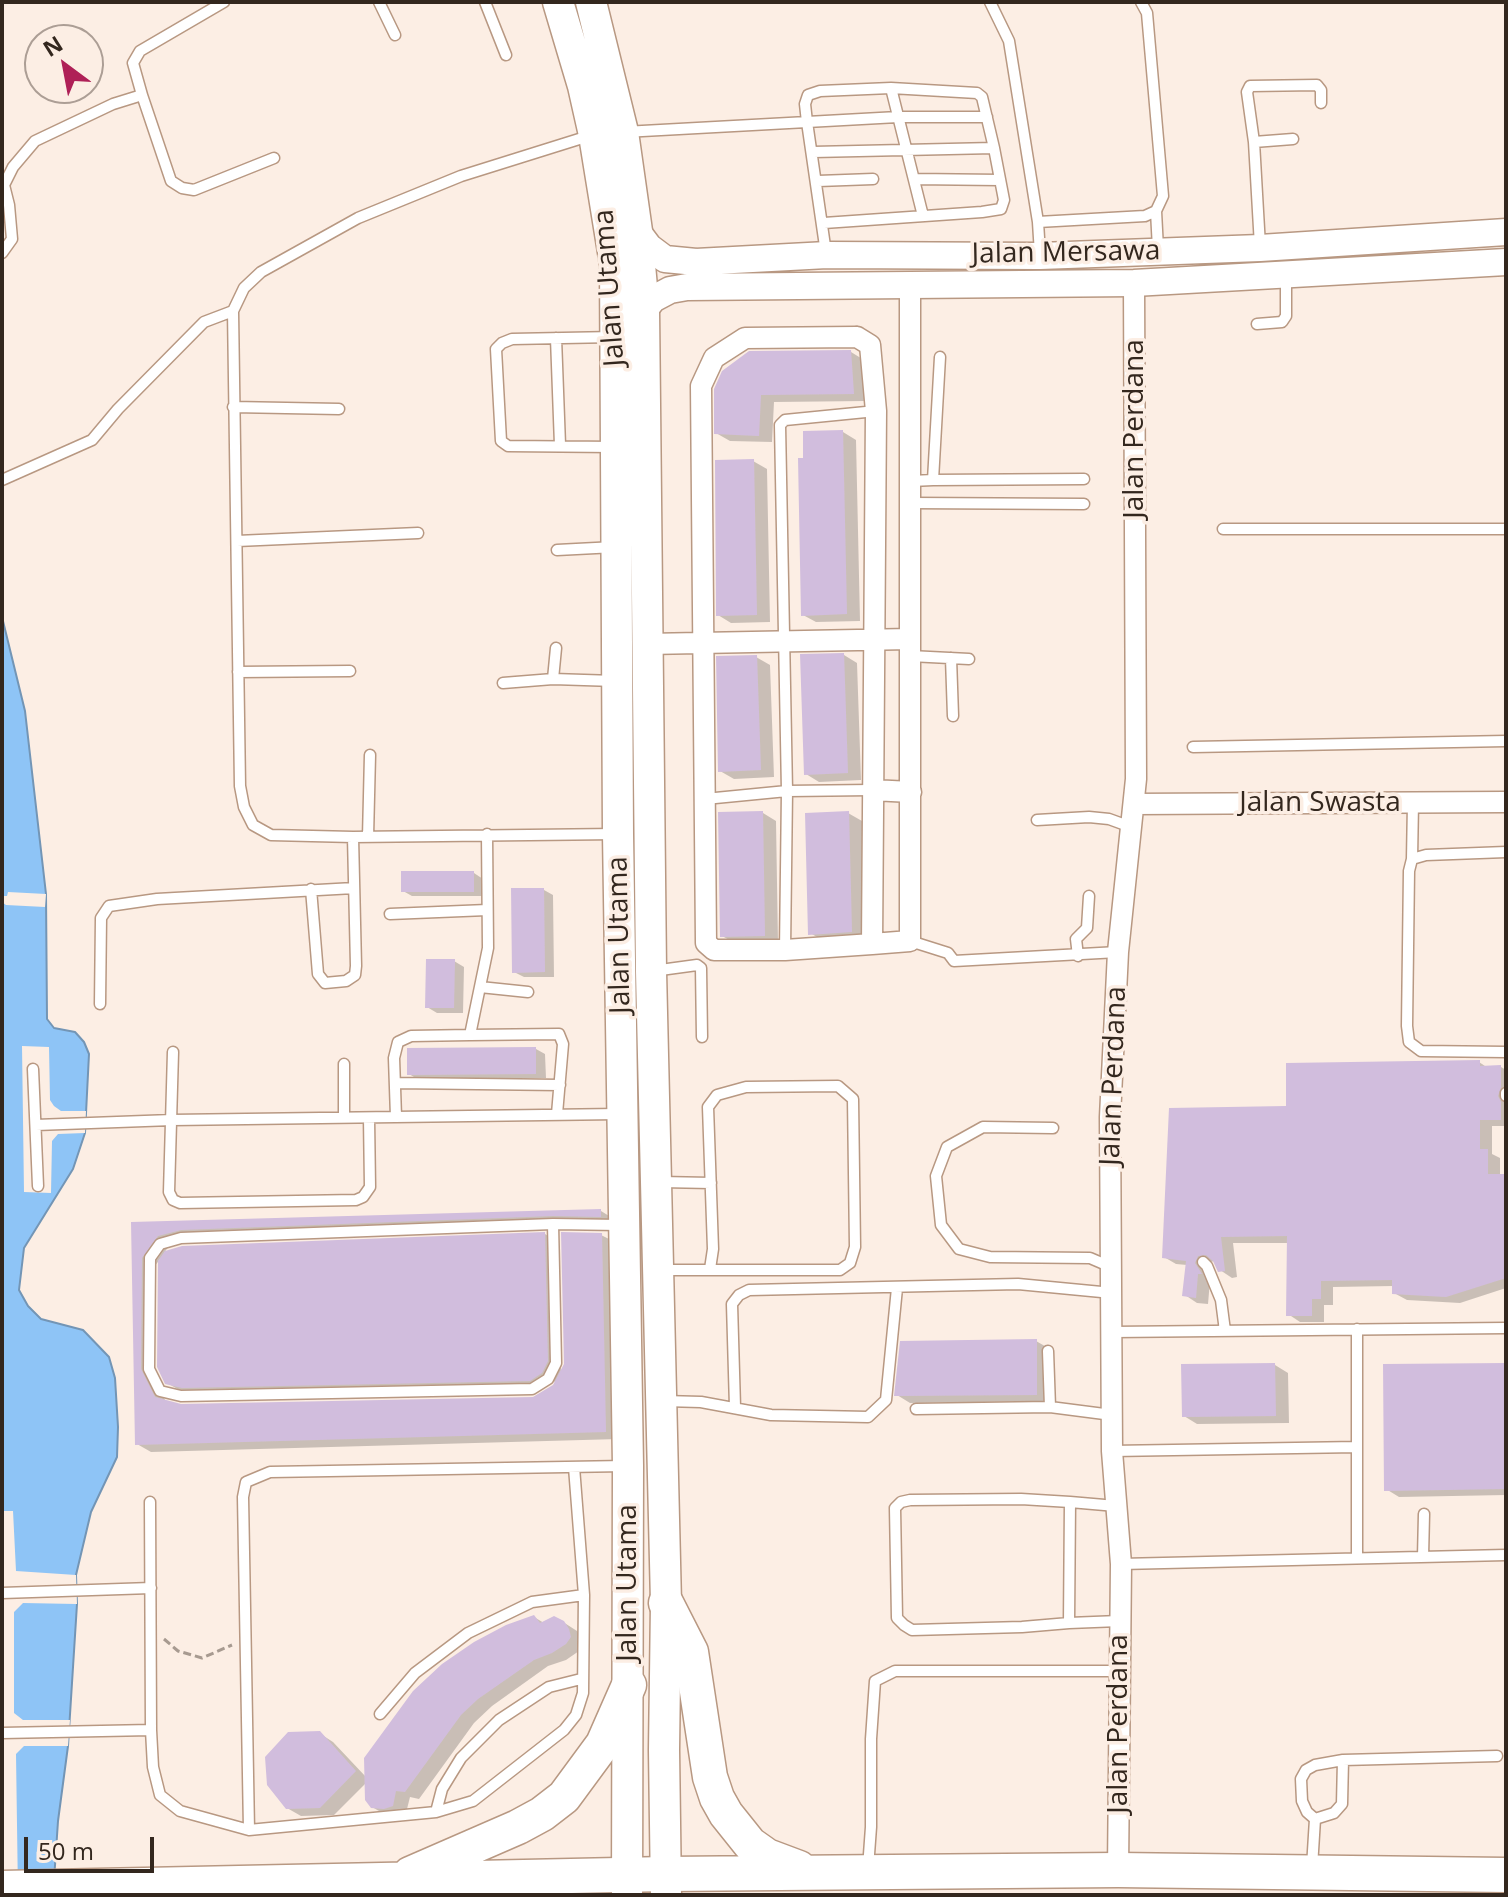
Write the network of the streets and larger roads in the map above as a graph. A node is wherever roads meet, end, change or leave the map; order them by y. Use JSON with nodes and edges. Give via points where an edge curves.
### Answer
{"nodes":[{"id":1,"x":558,"y":2,"type":"edge"},
{"id":2,"x":591,"y":2,"type":"edge"},
{"id":3,"x":609,"y":133,"type":"junction"},
{"id":4,"x":637,"y":231,"type":"junction"},
{"id":5,"x":1506,"y":232,"type":"edge"},
{"id":6,"x":1506,"y":262,"type":"edge"},
{"id":7,"x":1134,"y":283,"type":"junction"},
{"id":8,"x":910,"y":287,"type":"junction"},
{"id":9,"x":644,"y":310,"type":"junction"},
{"id":10,"x":911,"y":410,"type":"junction"},
{"id":11,"x":876,"y":411,"type":"junction"},
{"id":12,"x":873,"y":641,"type":"junction"},
{"id":13,"x":704,"y":643,"type":"junction"},
{"id":14,"x":647,"y":644,"type":"junction"},
{"id":15,"x":910,"y":648,"type":"junction"},
{"id":16,"x":872,"y":790,"type":"junction"},
{"id":17,"x":911,"y":792,"type":"junction"},
{"id":18,"x":1506,"y":802,"type":"edge"},
{"id":19,"x":1134,"y":804,"type":"junction"},
{"id":20,"x":872,"y":944,"type":"junction"},
{"id":21,"x":666,"y":1603,"type":"junction"},
{"id":22,"x":629,"y":1685,"type":"junction"},
{"id":23,"x":1118,"y":1870,"type":"junction"},
{"id":24,"x":824,"y":1874,"type":"junction"},
{"id":25,"x":1506,"y":1875,"type":"edge"},
{"id":26,"x":396,"y":1881,"type":"junction"},
{"id":27,"x":666,"y":1884,"type":"edge"},
{"id":28,"x":627,"y":1885,"type":"edge"},
{"id":29,"x":2,"y":1888,"type":"edge"}],
"edges":[{"from":1,"to":3,"type":"main road","name":"Jalan Utama","via":[[583,86]]},
{"from":2,"to":3,"type":"main road","name":"Jalan Utama"},
{"from":3,"to":4,"type":"main road","name":"Jalan Utama"},
{"from":3,"to":22,"type":"main road","name":"Jalan Utama","via":[[616,337]]},
{"from":4,"to":5,"type":"street","name":"Jalan Mersawa","via":[[665,259],[696,262],[827,255],[1158,252]]},
{"from":4,"to":9,"type":"main road","name":"Jalan Utama"},
{"from":6,"to":7,"type":"street","name":"Jalan Mersawa"},
{"from":7,"to":8,"type":"street","name":"Jalan Mersawa"},
{"from":7,"to":19,"type":"street","name":"Jalan Perdana"},
{"from":8,"to":9,"type":"street","name":"Jalan Mersawa","via":[[687,287],[653,299]]},
{"from":8,"to":10,"type":"street"},
{"from":9,"to":14,"type":"main road","name":"Jalan Utama"},
{"from":10,"to":11,"type":"street"},
{"from":10,"to":15,"type":"street"},
{"from":11,"to":12,"type":"street"},
{"from":11,"to":13,"type":"street","via":[[870,345],[857,337],[745,338],[714,358],[701,386]]},
{"from":12,"to":13,"type":"street"},
{"from":12,"to":15,"type":"street"},
{"from":12,"to":16,"type":"street"},
{"from":13,"to":14,"type":"street"},
{"from":13,"to":20,"type":"street","via":[[706,943],[714,950]]},
{"from":14,"to":21,"type":"main road","name":"Jalan Utama"},
{"from":15,"to":17,"type":"street"},
{"from":16,"to":17,"type":"street"},
{"from":16,"to":20,"type":"street"},
{"from":17,"to":20,"type":"street","via":[[910,941]]},
{"from":18,"to":19,"type":"street","name":"Jalan Swasta"},
{"from":19,"to":23,"type":"street","name":"Jalan Perdana","via":[[1118,952],[1110,1117],[1112,1451],[1121,1564]]},
{"from":21,"to":24,"type":"highway","via":[[691,1652],[710,1777],[726,1814],[767,1856]]},
{"from":21,"to":27,"type":"main road","name":"Jalan Utama"},
{"from":22,"to":26,"type":"highway","via":[[603,1744],[564,1797],[518,1827]]},
{"from":22,"to":28,"type":"main road","name":"Jalan Utama"},
{"from":23,"to":24,"type":"highway"},
{"from":23,"to":25,"type":"highway"},
{"from":24,"to":27,"type":"highway"},
{"from":26,"to":28,"type":"highway"},
{"from":26,"to":29,"type":"highway"},
{"from":27,"to":28,"type":"highway"}]}
